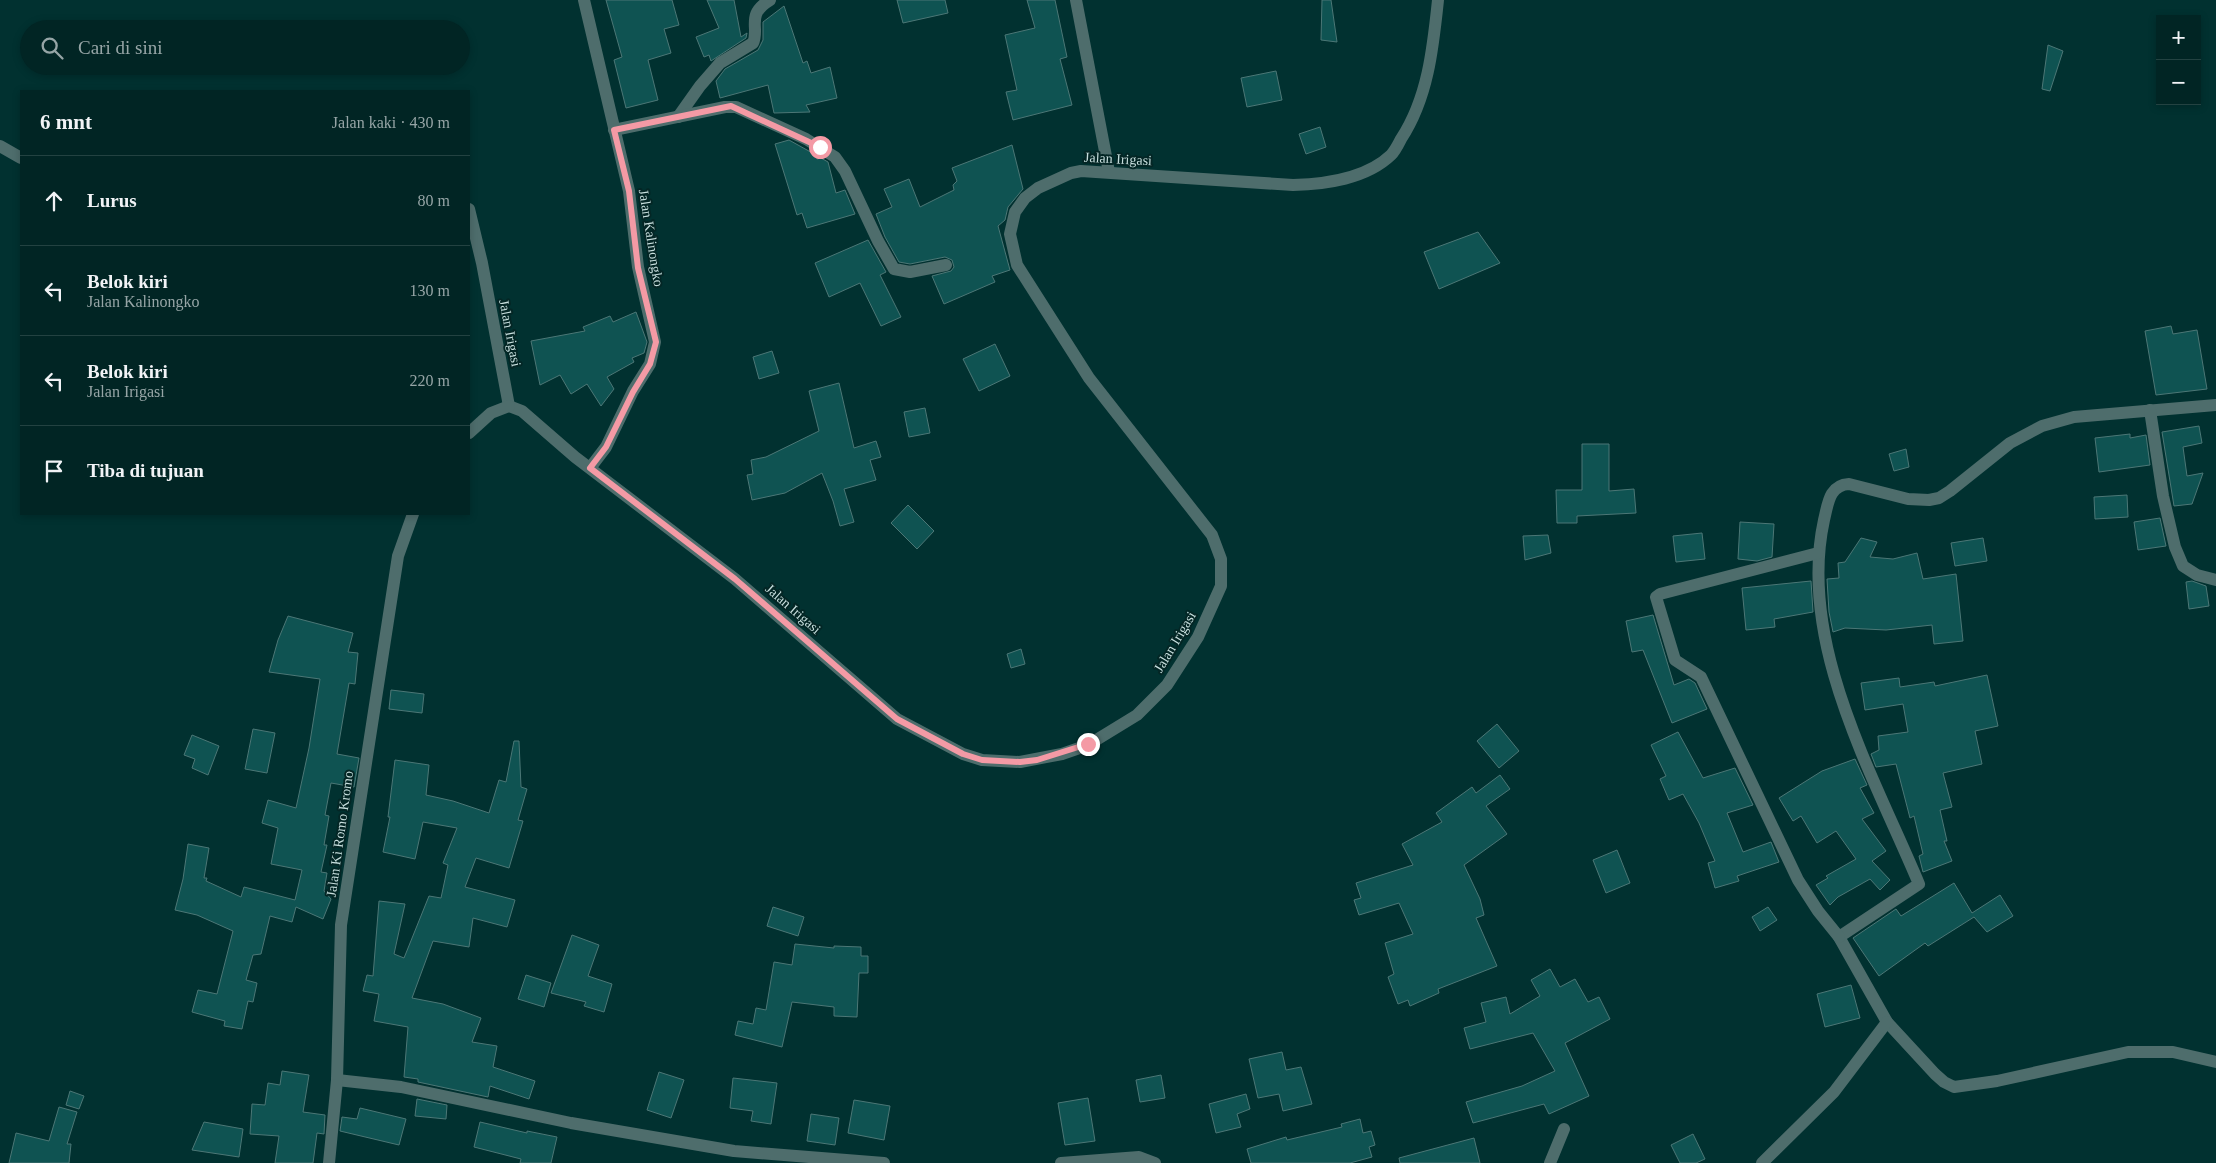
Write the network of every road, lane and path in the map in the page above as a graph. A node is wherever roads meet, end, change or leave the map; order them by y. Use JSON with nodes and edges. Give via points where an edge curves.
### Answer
{"nodes":[{"id":1,"x":584,"y":0,"type":"edge"},
{"id":2,"x":770,"y":0,"type":"edge"},
{"id":3,"x":1076,"y":0,"type":"edge"},
{"id":4,"x":1438,"y":0,"type":"edge"},
{"id":5,"x":678,"y":117,"type":"junction"},
{"id":6,"x":614,"y":130,"type":"junction"},
{"id":7,"x":0,"y":146,"type":"edge"},
{"id":8,"x":20,"y":157,"type":"edge"},
{"id":9,"x":1109,"y":172,"type":"junction"},
{"id":10,"x":470,"y":213,"type":"edge"},
{"id":11,"x":946,"y":265,"type":"dead end"},
{"id":12,"x":2216,"y":405,"type":"edge"},
{"id":13,"x":509,"y":406,"type":"junction"},
{"id":14,"x":2150,"y":410,"type":"junction"},
{"id":15,"x":470,"y":432,"type":"edge"},
{"id":16,"x":590,"y":468,"type":"junction"},
{"id":17,"x":413,"y":515,"type":"edge"},
{"id":18,"x":1818,"y":553,"type":"junction"},
{"id":19,"x":2216,"y":580,"type":"edge"},
{"id":20,"x":1840,"y":937,"type":"junction"},
{"id":21,"x":1886,"y":1022,"type":"junction"},
{"id":22,"x":2216,"y":1062,"type":"edge"},
{"id":23,"x":337,"y":1080,"type":"junction"},
{"id":24,"x":1564,"y":1129,"type":"dead end"},
{"id":25,"x":329,"y":1163,"type":"edge"},
{"id":26,"x":884,"y":1163,"type":"edge"},
{"id":27,"x":1061,"y":1163,"type":"edge"},
{"id":28,"x":1155,"y":1163,"type":"edge"},
{"id":29,"x":1550,"y":1163,"type":"edge"},
{"id":30,"x":1762,"y":1163,"type":"edge"}],
"edges":[{"from":1,"to":6,"type":"street","name":"Jalan Kalinongko"},
{"from":2,"to":5,"type":"street","via":[[759,10],[753,22],[752,43],[720,63]]},
{"from":3,"to":9,"type":"street"},
{"from":4,"to":9,"type":"street","name":"Jalan Irigasi","via":[[1433,51],[1424,88],[1409,128],[1391,155],[1378,164],[1346,178],[1294,185]]},
{"from":5,"to":6,"type":"street"},
{"from":5,"to":11,"type":"street","via":[[731,106],[820,147],[835,157],[845,171],[892,267],[897,271],[910,272]]},
{"from":6,"to":16,"type":"street","name":"Jalan Kalinongko","via":[[629,191],[638,268],[656,342],[650,364],[606,447]]},
{"from":7,"to":8,"type":"street"},
{"from":9,"to":16,"type":"street","name":"Jalan Irigasi","via":[[1070,173],[1031,192],[1012,218],[1011,245],[1017,265],[1089,378],[1212,535],[1222,559],[1221,586],[1198,637],[1167,685],[1138,715],[1088,744],[1037,760],[982,760],[963,754],[897,719],[735,579]]},
{"from":10,"to":13,"type":"street","name":"Jalan Irigasi"},
{"from":12,"to":14,"type":"street"},
{"from":13,"to":15,"type":"street","via":[[491,413]]},
{"from":13,"to":16,"type":"street","name":"Jalan Irigasi","via":[[522,411]]},
{"from":14,"to":18,"type":"street","via":[[2074,418],[2042,426],[2010,443],[1959,486],[1939,498],[1908,499],[1849,484],[1841,485],[1829,498]]},
{"from":14,"to":19,"type":"street","via":[[2163,496],[2175,547],[2183,566],[2197,575]]},
{"from":17,"to":23,"type":"street","name":"Jalan Ki Romo Kromo","via":[[398,556],[348,872],[342,925]]},
{"from":18,"to":20,"type":"street","via":[[1818,596],[1829,656],[1876,787],[1919,884]]},
{"from":18,"to":20,"type":"street","via":[[1660,594],[1656,598],[1675,660],[1701,677],[1798,880]]},
{"from":20,"to":21,"type":"street"},
{"from":21,"to":22,"type":"street","via":[[1935,1074],[1954,1087],[1996,1082],[2128,1052],[2173,1052]]},
{"from":21,"to":30,"type":"street","via":[[1834,1092]]},
{"from":23,"to":25,"type":"street","name":"Jalan Ki Romo Kromo"},
{"from":23,"to":26,"type":"street","via":[[401,1087],[571,1123],[734,1152]]},
{"from":24,"to":29,"type":"street"},
{"from":27,"to":28,"type":"street","via":[[1140,1157]]}]}
